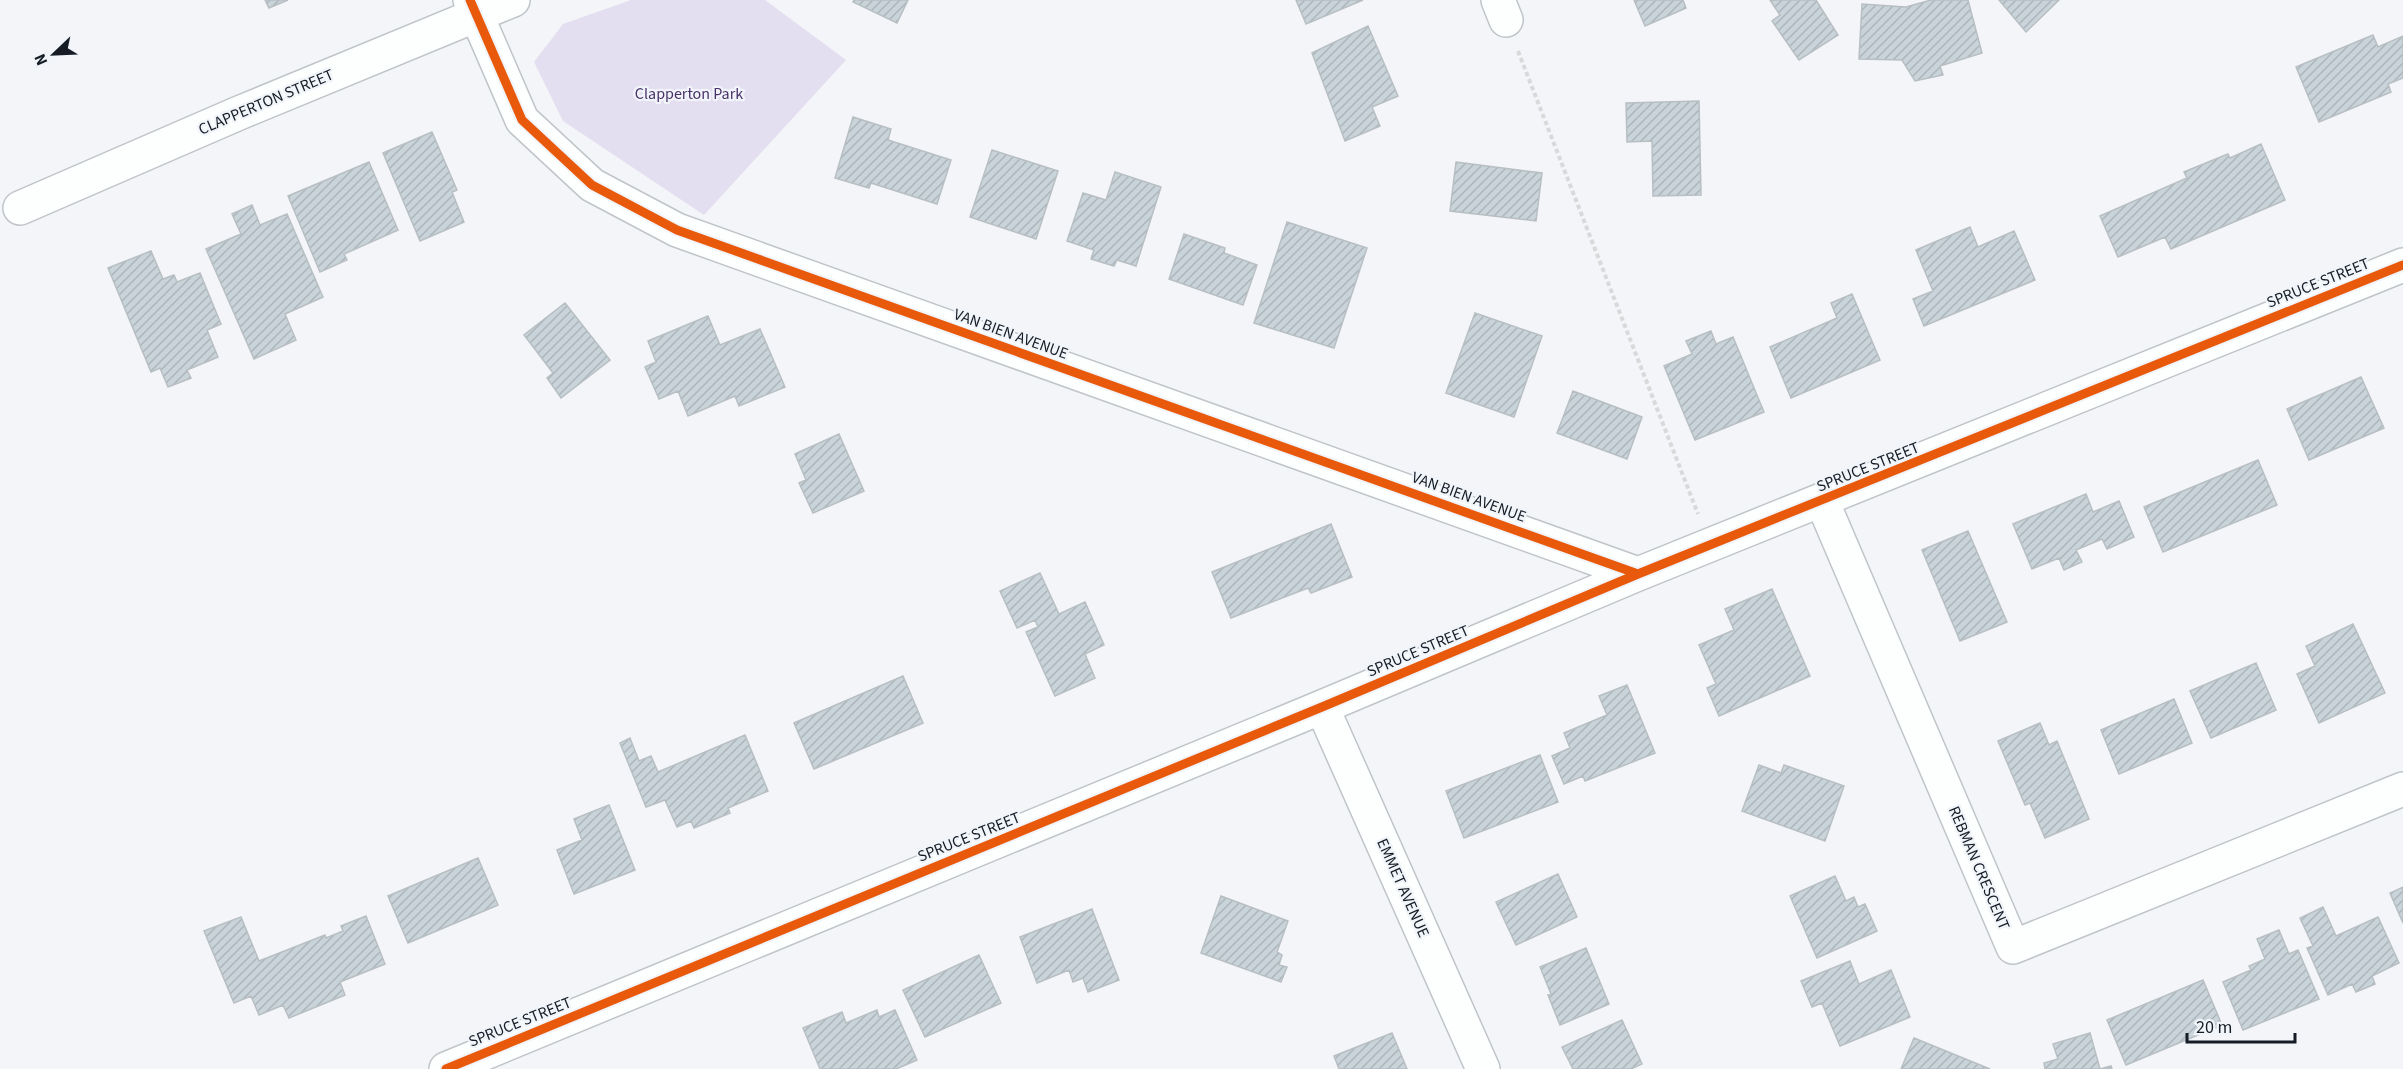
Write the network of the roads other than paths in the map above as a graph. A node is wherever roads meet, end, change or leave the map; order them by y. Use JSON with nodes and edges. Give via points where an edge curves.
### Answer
{"nodes":[{"id":1,"x":513,"y":0,"type":"edge"},
{"id":2,"x":473,"y":8,"type":"edge"},
{"id":3,"x":20,"y":208,"type":"dead end"},
{"id":4,"x":2403,"y":265,"type":"edge"},
{"id":5,"x":1822,"y":501,"type":"junction"},
{"id":6,"x":1638,"y":574,"type":"junction"},
{"id":7,"x":1322,"y":707,"type":"junction"},
{"id":8,"x":2403,"y":789,"type":"edge"},
{"id":9,"x":446,"y":1069,"type":"edge"},
{"id":10,"x":1483,"y":1069,"type":"edge"}],
"edges":[{"from":1,"to":2,"type":"street","name":"CLAPPERTON STREET"},
{"from":2,"to":3,"type":"street","name":"CLAPPERTON STREET"},
{"from":2,"to":6,"type":"street","name":"VAN BIEN AVENUE","via":[[522,120],[592,185],[677,230]]},
{"from":4,"to":5,"type":"street","name":"SPRUCE STREET"},
{"from":5,"to":6,"type":"street","name":"SPRUCE STREET"},
{"from":5,"to":8,"type":"street","name":"REBMAN CRESCENT","via":[[2013,947]]},
{"from":6,"to":7,"type":"street","name":"SPRUCE STREET"},
{"from":7,"to":9,"type":"street","name":"SPRUCE STREET"},
{"from":7,"to":10,"type":"street","name":"EMMET AVENUE"}]}
